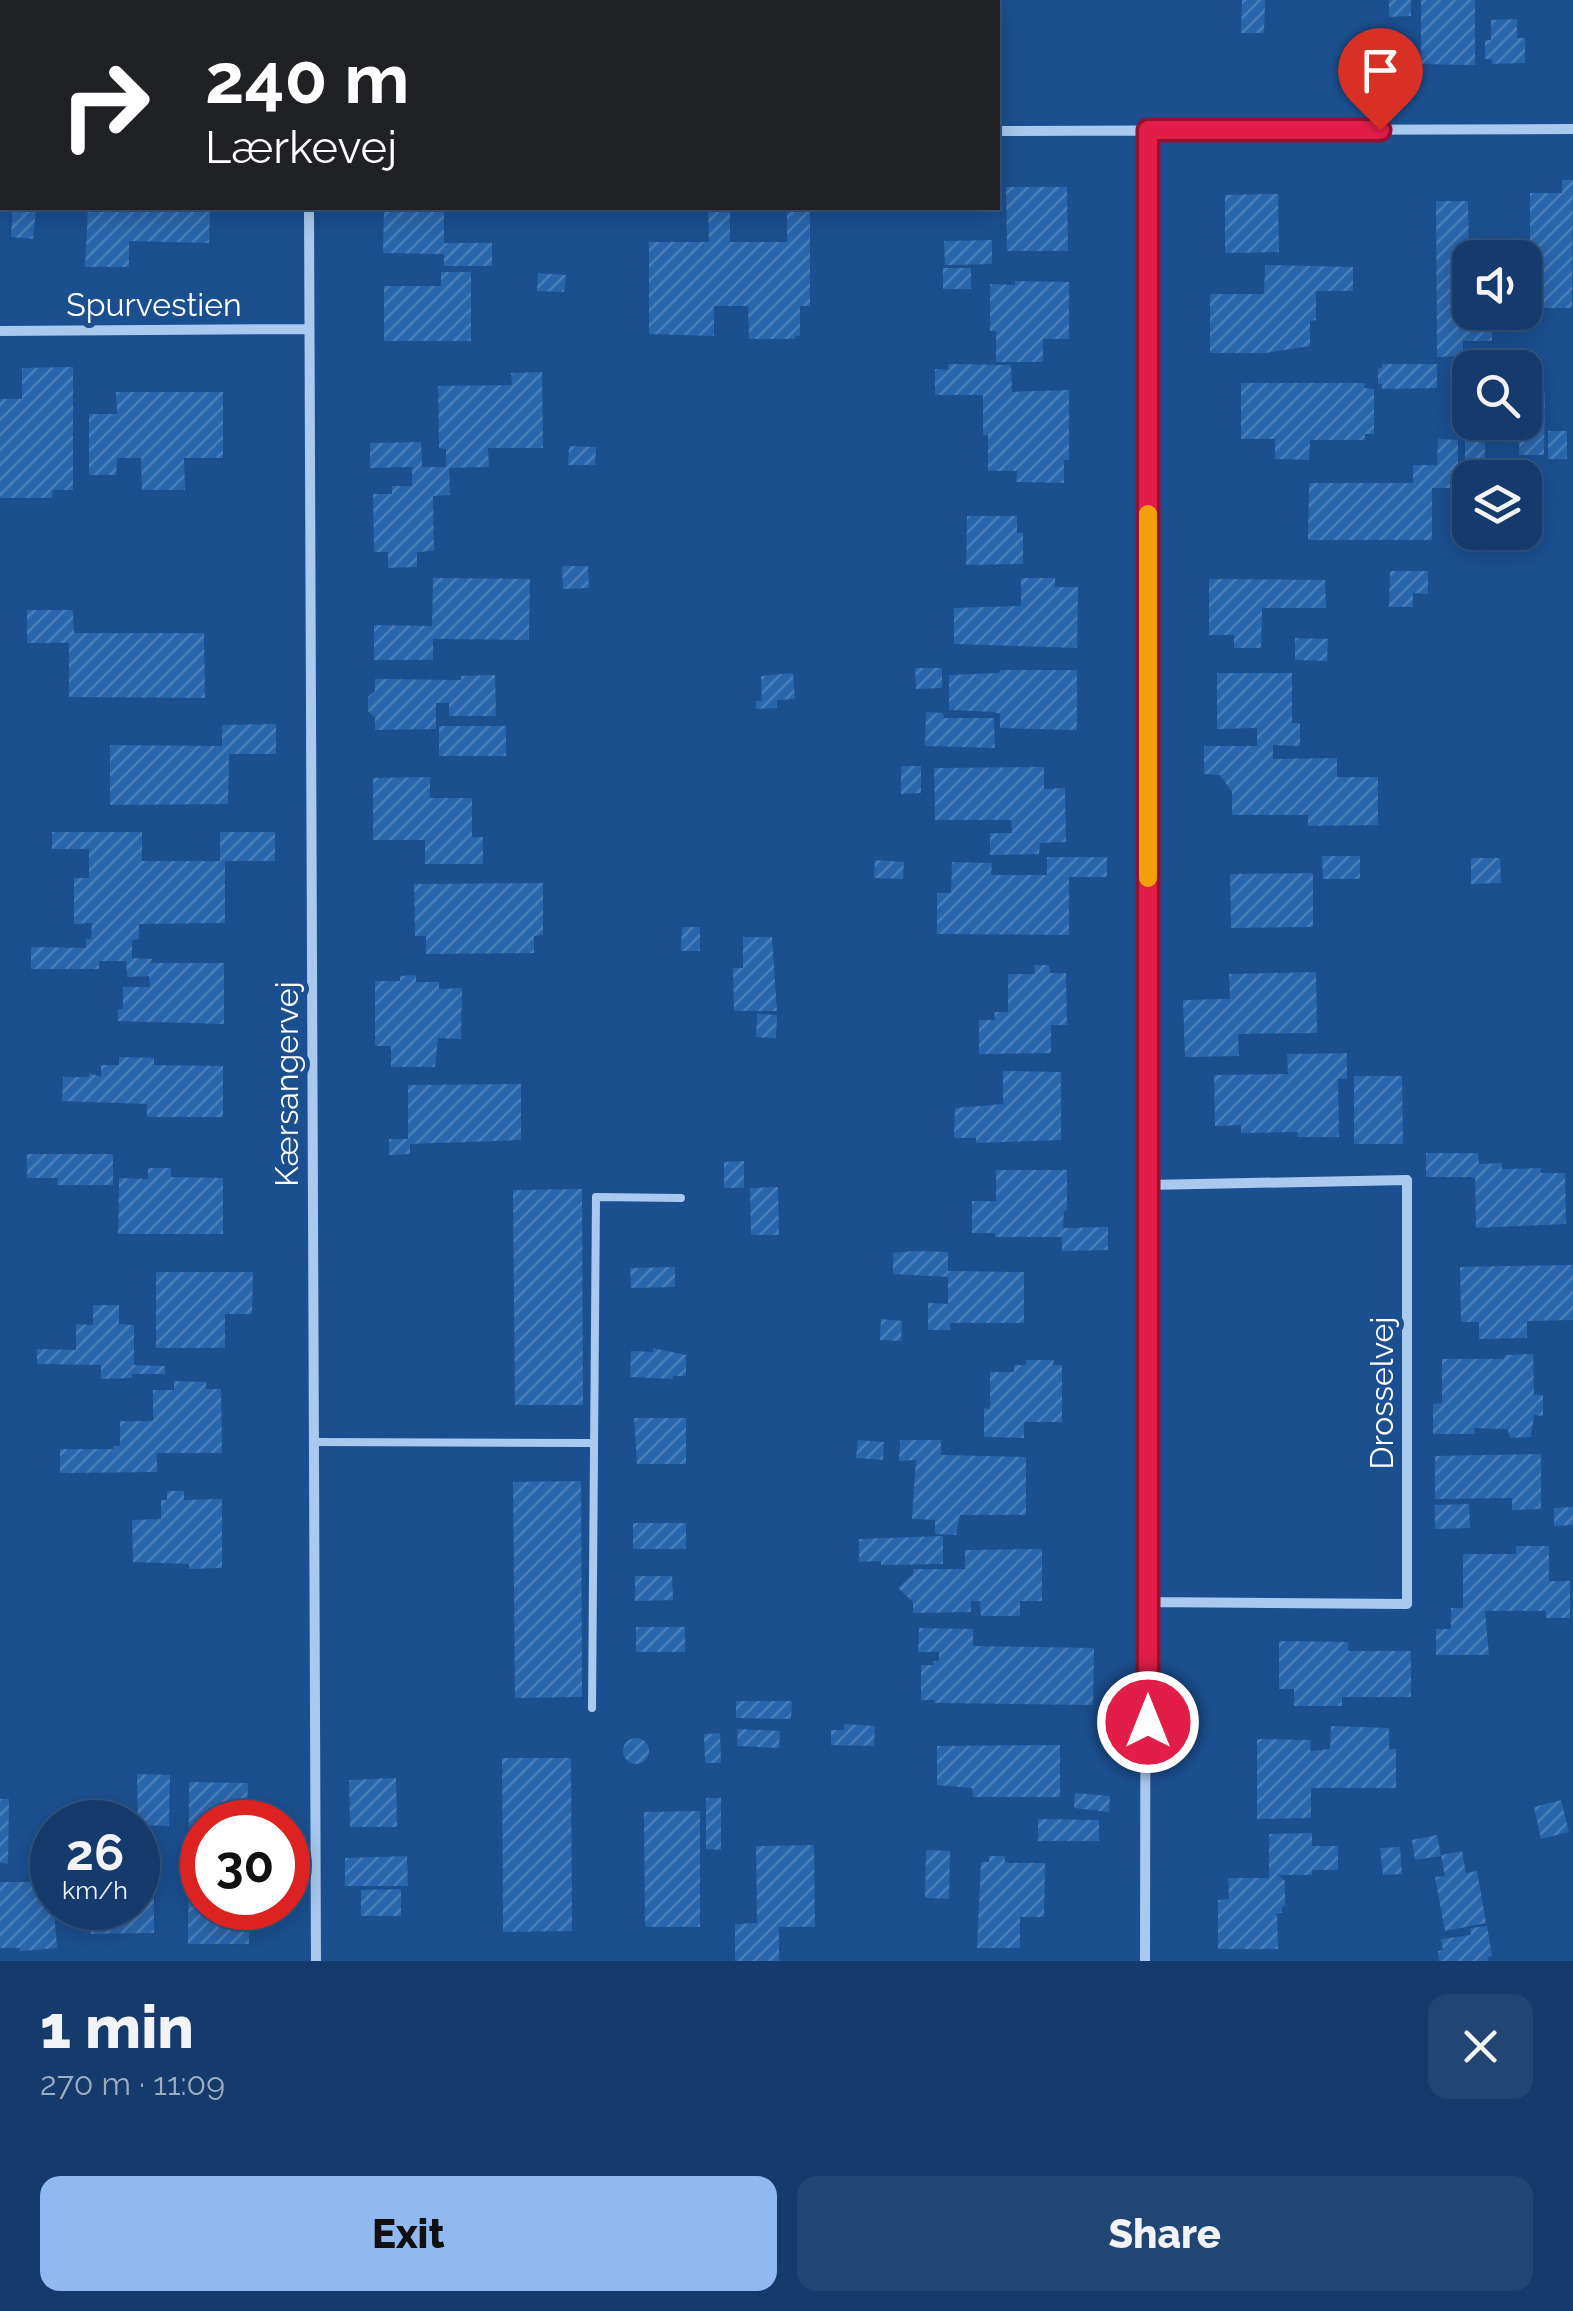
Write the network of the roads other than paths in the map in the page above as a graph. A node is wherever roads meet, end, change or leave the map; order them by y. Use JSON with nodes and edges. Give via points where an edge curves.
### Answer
{"nodes":[{"id":1,"x":1573,"y":129,"type":"edge"},
{"id":2,"x":1148,"y":130,"type":"junction"},
{"id":3,"x":1000,"y":131,"type":"edge"},
{"id":4,"x":309,"y":210,"type":"edge"},
{"id":5,"x":308,"y":329,"type":"junction"},
{"id":6,"x":0,"y":331,"type":"edge"},
{"id":7,"x":1148,"y":1185,"type":"junction"},
{"id":8,"x":682,"y":1198,"type":"dead end"},
{"id":9,"x":314,"y":1442,"type":"junction"},
{"id":10,"x":594,"y":1443,"type":"junction"},
{"id":11,"x":1148,"y":1602,"type":"junction"},
{"id":12,"x":592,"y":1708,"type":"dead end"},
{"id":13,"x":316,"y":1961,"type":"edge"},
{"id":14,"x":1146,"y":1961,"type":"edge"}],
"edges":[{"from":1,"to":2,"type":"street"},
{"from":2,"to":3,"type":"street"},
{"from":2,"to":7,"type":"street"},
{"from":4,"to":5,"type":"street","name":"Kærsangervej"},
{"from":5,"to":6,"type":"street","name":"Spurvestien"},
{"from":5,"to":9,"type":"street","name":"Kærsangervej"},
{"from":7,"to":11,"type":"street"},
{"from":7,"to":11,"type":"street","name":"Drosselvej","via":[[1407,1180],[1408,1604]]},
{"from":8,"to":10,"type":"lane","via":[[596,1197]]},
{"from":9,"to":10,"type":"lane"},
{"from":9,"to":13,"type":"street","name":"Kærsangervej"},
{"from":10,"to":12,"type":"lane"},
{"from":11,"to":14,"type":"street"}]}
